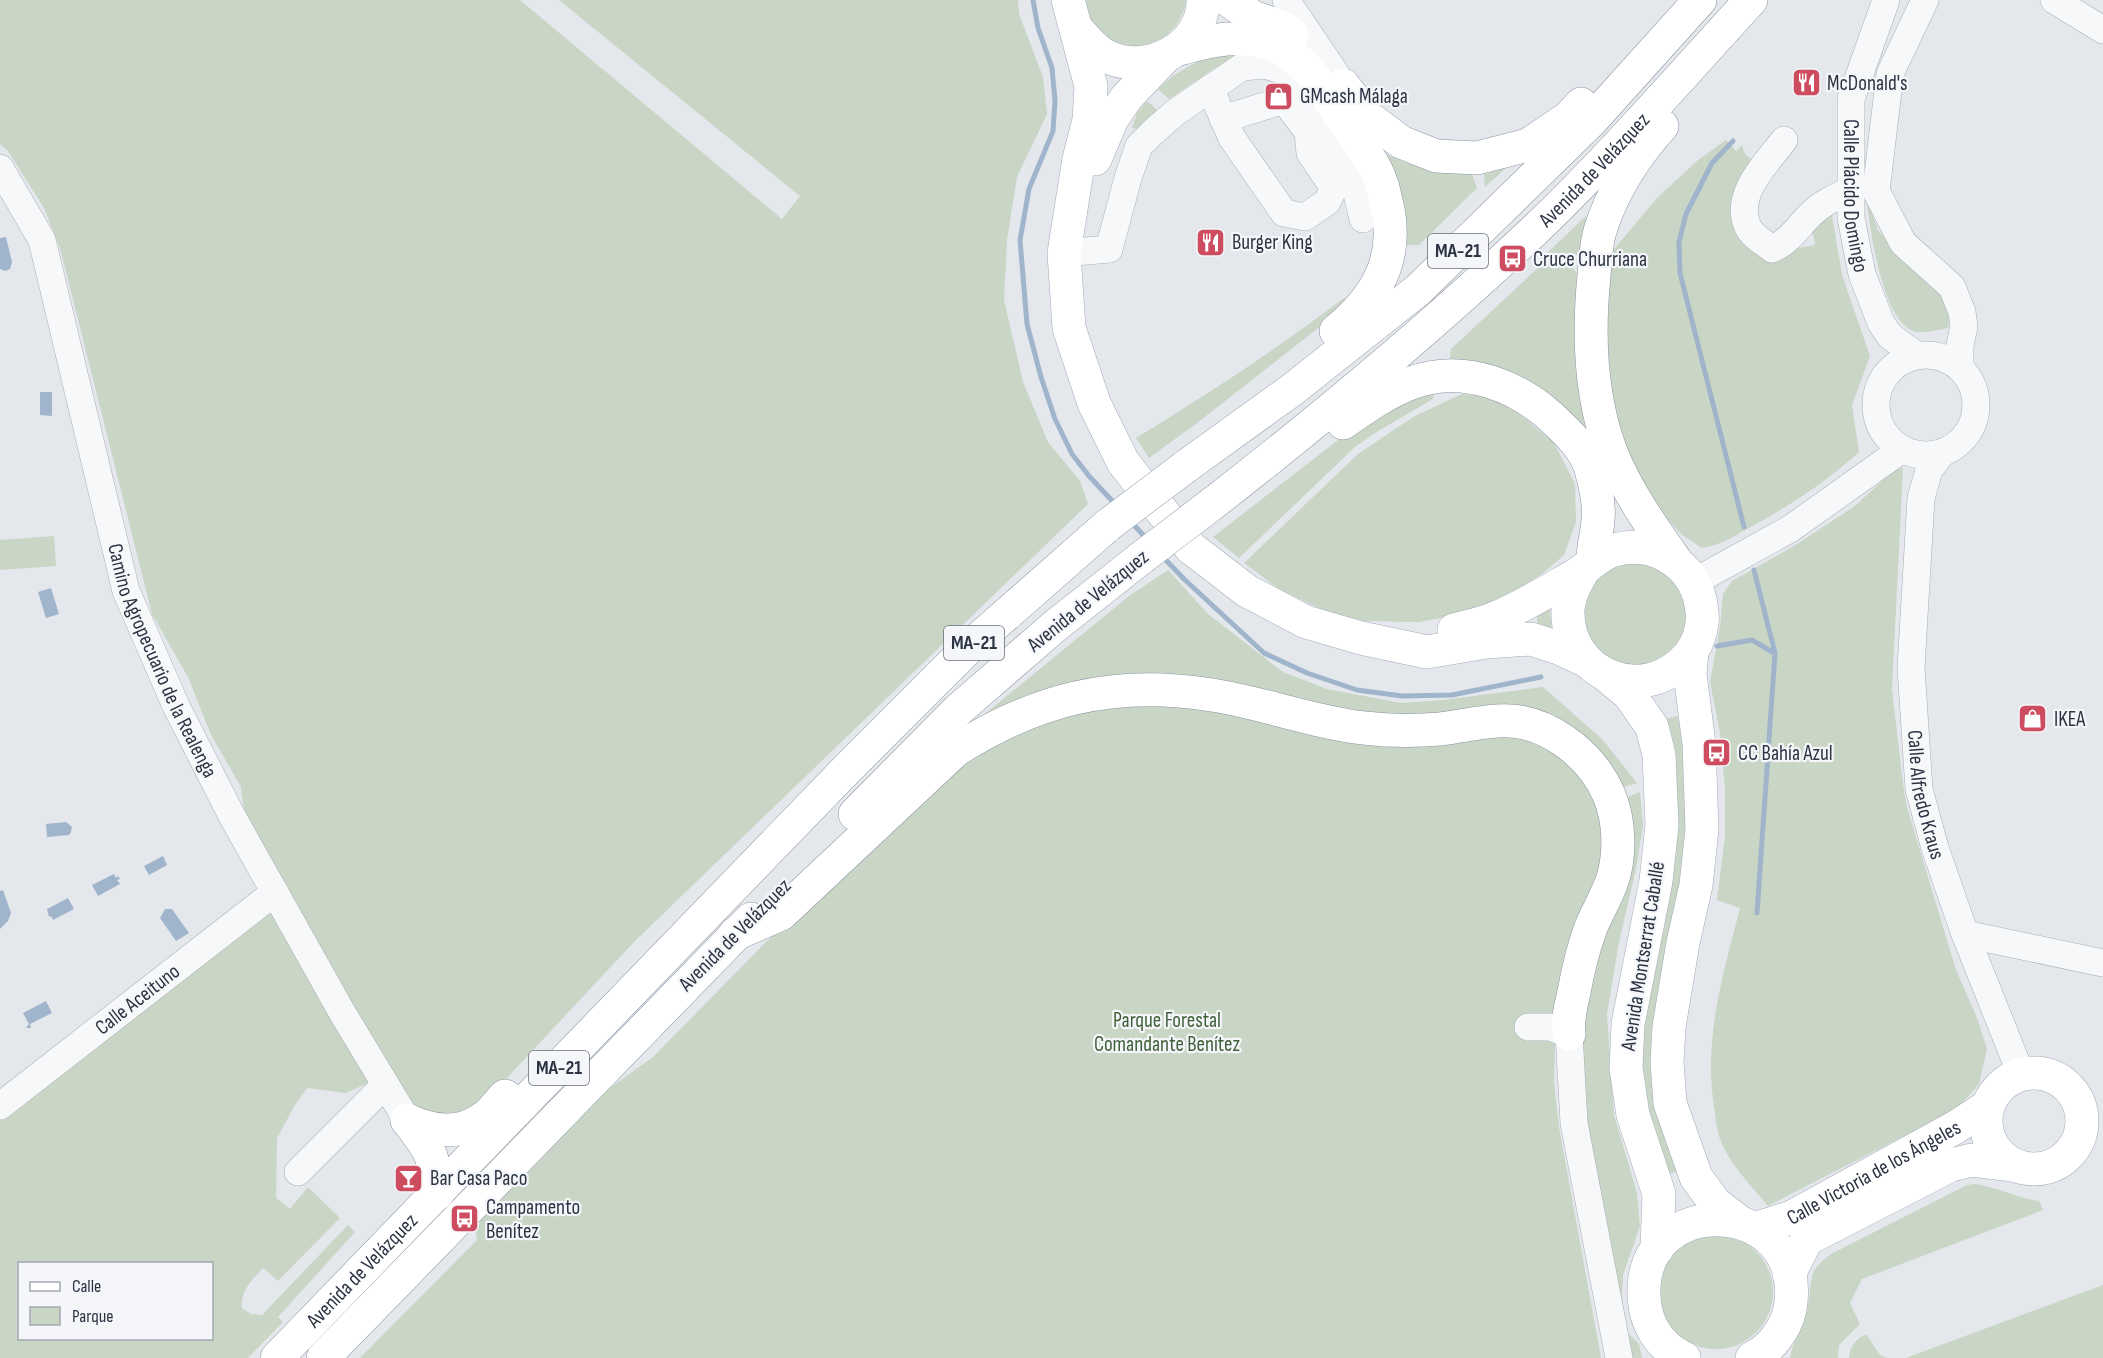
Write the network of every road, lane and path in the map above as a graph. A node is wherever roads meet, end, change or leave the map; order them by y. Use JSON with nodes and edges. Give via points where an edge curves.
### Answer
{"nodes":[{"id":1,"x":1203,"y":0,"type":"edge"},
{"id":2,"x":1228,"y":0,"type":"edge"},
{"id":3,"x":1286,"y":0,"type":"edge"},
{"id":4,"x":1675,"y":0,"type":"edge"},
{"id":5,"x":1700,"y":0,"type":"edge"},
{"id":6,"x":1751,"y":0,"type":"edge"},
{"id":7,"x":1775,"y":0,"type":"edge"},
{"id":8,"x":1886,"y":0,"type":"edge"},
{"id":9,"x":1924,"y":0,"type":"edge"},
{"id":10,"x":2054,"y":0,"type":"edge"},
{"id":11,"x":1073,"y":15,"type":"edge"},
{"id":12,"x":2103,"y":30,"type":"edge"},
{"id":13,"x":1172,"y":53,"type":"junction"},
{"id":14,"x":1336,"y":74,"type":"junction"},
{"id":15,"x":1210,"y":88,"type":"junction"},
{"id":16,"x":1223,"y":119,"type":"junction"},
{"id":17,"x":1784,"y":140,"type":"dead end"},
{"id":18,"x":0,"y":168,"type":"edge"},
{"id":19,"x":1364,"y":172,"type":"junction"},
{"id":20,"x":1851,"y":191,"type":"junction"},
{"id":21,"x":1073,"y":209,"type":"junction"},
{"id":22,"x":1363,"y":219,"type":"dead end"},
{"id":23,"x":1064,"y":253,"type":"junction"},
{"id":24,"x":1962,"y":312,"type":"junction"},
{"id":25,"x":1881,"y":323,"type":"junction"},
{"id":26,"x":1924,"y":355,"type":"junction"},
{"id":27,"x":1960,"y":367,"type":"junction"},
{"id":28,"x":1881,"y":382,"type":"junction"},
{"id":29,"x":1883,"y":430,"type":"junction"},
{"id":30,"x":1908,"y":451,"type":"junction"},
{"id":31,"x":1943,"y":452,"type":"junction"},
{"id":32,"x":1269,"y":460,"type":"junction"},
{"id":33,"x":1192,"y":463,"type":"junction"},
{"id":34,"x":1864,"y":475,"type":"junction"},
{"id":35,"x":1921,"y":498,"type":"junction"},
{"id":36,"x":1588,"y":566,"type":"junction"},
{"id":37,"x":1685,"y":572,"type":"junction"},
{"id":38,"x":1360,"y":638,"type":"junction"},
{"id":39,"x":1692,"y":651,"type":"junction"},
{"id":40,"x":1597,"y":668,"type":"junction"},
{"id":41,"x":274,"y":892,"type":"junction"},
{"id":42,"x":735,"y":934,"type":"junction"},
{"id":43,"x":1965,"y":934,"type":"junction"},
{"id":44,"x":681,"y":942,"type":"junction"},
{"id":45,"x":2103,"y":963,"type":"edge"},
{"id":46,"x":1528,"y":1027,"type":"dead end"},
{"id":47,"x":1569,"y":1034,"type":"junction"},
{"id":48,"x":2021,"y":1074,"type":"junction"},
{"id":49,"x":386,"y":1085,"type":"junction"},
{"id":50,"x":2091,"y":1100,"type":"edge"},
{"id":51,"x":0,"y":1106,"type":"edge"},
{"id":52,"x":1988,"y":1106,"type":"junction"},
{"id":53,"x":406,"y":1120,"type":"junction"},
{"id":54,"x":2013,"y":1165,"type":"junction"},
{"id":55,"x":298,"y":1172,"type":"dead end"},
{"id":56,"x":437,"y":1194,"type":"junction"},
{"id":57,"x":1748,"y":1226,"type":"junction"},
{"id":58,"x":1657,"y":1249,"type":"junction"},
{"id":59,"x":1789,"y":1274,"type":"junction"},
{"id":60,"x":1655,"y":1346,"type":"edge"},
{"id":61,"x":1765,"y":1353,"type":"edge"},
{"id":62,"x":277,"y":1358,"type":"edge"},
{"id":63,"x":323,"y":1358,"type":"edge"},
{"id":64,"x":1619,"y":1358,"type":"edge"},
{"id":65,"x":1684,"y":1358,"type":"edge"}],
"edges":[{"from":1,"to":13,"type":"main road","via":[[1194,33]]},
{"from":2,"to":14,"type":"main road","via":[[1253,17],[1286,29]]},
{"from":3,"to":14,"type":"street"},
{"from":4,"to":14,"type":"main road","via":[[1568,118],[1528,144],[1477,158],[1436,156],[1401,142],[1369,118]]},
{"from":5,"to":33,"type":"main road","name":"Avenida de Velázquez","number":"MA-21","via":[[1591,122],[1418,290]]},
{"from":6,"to":32,"type":"main road","name":"Avenida de Velázquez","number":"MA-21","via":[[1538,227],[1423,332]]},
{"from":7,"to":37,"type":"main road","via":[[1643,148],[1613,196],[1599,233],[1590,311],[1590,355],[1598,404],[1611,452],[1635,500]]},
{"from":8,"to":20,"type":"street","name":"Calle Plácido Domingo","via":[[1851,99]]},
{"from":9,"to":24,"type":"street","via":[[1890,74],[1876,191],[1903,243],[1952,287]]},
{"from":10,"to":12,"type":"street"},
{"from":11,"to":13,"type":"main road","via":[[1098,51],[1110,58],[1136,64]]},
{"from":11,"to":21,"type":"main road","via":[[1091,86]]},
{"from":13,"to":19,"type":"main road","via":[[1224,38],[1254,39],[1276,45],[1295,57],[1314,77]]},
{"from":13,"to":21,"type":"main road","via":[[1126,98],[1112,118]]},
{"from":15,"to":16,"type":"street"},
{"from":15,"to":19,"type":"street","via":[[1242,67],[1265,64],[1284,71],[1328,132]]},
{"from":15,"to":23,"type":"street","via":[[1139,146],[1128,178],[1113,254]]},
{"from":16,"to":16,"type":"street","via":[[1284,213],[1305,217],[1327,202],[1334,188],[1310,153],[1308,132],[1284,100]]},
{"from":17,"to":20,"type":"street","via":[[1746,192],[1744,213],[1748,229],[1761,241],[1772,249],[1783,245],[1811,214],[1830,199]]},
{"from":18,"to":41,"type":"street","name":"Camino Agropecuario de la Realenga","via":[[42,240],[126,591],[176,706]]},
{"from":19,"to":22,"type":"street"},
{"from":19,"to":33,"type":"main road","via":[[1384,190],[1392,225],[1382,277],[1368,300],[1266,387]]},
{"from":20,"to":25,"type":"street","name":"Calle Plácido Domingo","via":[[1851,218],[1862,274]]},
{"from":21,"to":23,"type":"main road"},
{"from":23,"to":38,"type":"main road","via":[[1069,328],[1094,403],[1123,462],[1191,548],[1247,591],[1306,622]]},
{"from":24,"to":26,"type":"street","via":[[1941,346]]},
{"from":24,"to":27,"type":"street"},
{"from":25,"to":26,"type":"street","name":"Calle Plácido Domingo","via":[[1890,336]]},
{"from":25,"to":28,"type":"street","name":"Calle Plácido Domingo"},
{"from":26,"to":27,"type":"street","via":[[1947,358]]},
{"from":26,"to":28,"type":"street","via":[[1901,361]]},
{"from":27,"to":31,"type":"street","via":[[1976,395],[1976,411],[1964,438]]},
{"from":28,"to":29,"type":"street","via":[[1876,399]]},
{"from":29,"to":30,"type":"street","via":[[1891,443]]},
{"from":29,"to":34,"type":"street"},
{"from":30,"to":31,"type":"street"},
{"from":30,"to":34,"type":"street"},
{"from":30,"to":35,"type":"street","name":"Calle Alfredo Kraus"},
{"from":31,"to":35,"type":"street","name":"Calle Alfredo Kraus","via":[[1929,470]]},
{"from":32,"to":36,"type":"main road","via":[[1326,436],[1374,401],[1413,382],[1445,375],[1474,377],[1508,388],[1539,407],[1569,434],[1589,463],[1599,520]]},
{"from":32,"to":42,"type":"main road","name":"Avenida de Velázquez","number":"MA-21","bridge":true,"via":[[1055,626],[958,710]]},
{"from":33,"to":44,"type":"main road","name":"Avenida de Velázquez","number":"MA-21","bridge":true,"via":[[1108,525],[967,650],[838,777]]},
{"from":34,"to":37,"type":"street","via":[[1790,529]]},
{"from":35,"to":43,"type":"street","name":"Calle Alfredo Kraus","via":[[1911,668],[1919,789]]},
{"from":36,"to":37,"type":"main road","via":[[1609,552],[1644,548],[1661,552]]},
{"from":36,"to":38,"type":"main road","via":[[1493,619],[1442,633]]},
{"from":36,"to":40,"type":"main road","via":[[1573,588],[1568,607],[1569,627],[1575,645]]},
{"from":37,"to":39,"type":"main road","via":[[1701,599],[1699,635]]},
{"from":38,"to":40,"type":"main road","via":[[1427,652],[1531,639],[1559,648]]},
{"from":39,"to":40,"type":"main road","via":[[1669,673],[1638,682],[1623,681]]},
{"from":39,"to":57,"type":"main road","name":"Avenida Montserrat Caballé","via":[[1690,674],[1700,744],[1702,830],[1696,885],[1669,1027],[1670,1103],[1696,1177],[1715,1203]]},
{"from":40,"to":58,"type":"main road","name":"Avenida Montserrat Caballé","via":[[1629,694],[1652,727],[1659,755],[1662,825],[1656,881],[1628,1024],[1626,1068],[1633,1115],[1659,1194]]},
{"from":41,"to":49,"type":"street","name":"Camino Agropecuario de la Realenga"},
{"from":41,"to":51,"type":"street","name":"Calle Aceituno"},
{"from":42,"to":47,"type":"main road","via":[[782,914],[956,750],[1022,713],[1065,699],[1111,691],[1158,690],[1206,694],[1333,724],[1404,730],[1498,720],[1527,723],[1576,750],[1596,772],[1609,796],[1615,819],[1618,851],[1612,882],[1581,957],[1567,1022]]},
{"from":42,"to":63,"type":"main road","name":"Avenida de Velázquez","number":"MA-21"},
{"from":43,"to":45,"type":"street"},
{"from":43,"to":48,"type":"street","name":"Calle Alfredo Kraus"},
{"from":44,"to":53,"type":"main road","via":[[626,971],[483,1119],[460,1130],[439,1131]]},
{"from":44,"to":56,"type":"main road","name":"Avenida de Velázquez","number":"MA-21"},
{"from":46,"to":47,"type":"street"},
{"from":47,"to":64,"type":"street","via":[[1574,1123]]},
{"from":48,"to":50,"type":"main road","via":[[2053,1076],[2077,1098]]},
{"from":48,"to":52,"type":"main road","via":[[2005,1082]]},
{"from":49,"to":53,"type":"street","name":"Camino Agropecuario de la Realenga"},
{"from":49,"to":55,"type":"street"},
{"from":50,"to":54,"type":"main road","via":[[2082,1113],[2077,1144],[2068,1157],[2041,1169]]},
{"from":52,"to":54,"type":"main road","via":[[1986,1129],[1992,1146]]},
{"from":52,"to":57,"type":"main road","name":"Calle Victoria de los Ángeles","via":[[1792,1217]]},
{"from":53,"to":56,"type":"main road","via":[[430,1149],[437,1172]]},
{"from":54,"to":59,"type":"main road","name":"Calle Victoria de los Ángeles","via":[[1972,1160],[1951,1165],[1807,1239]]},
{"from":56,"to":62,"type":"main road","name":"Avenida de Velázquez","number":"MA-21"},
{"from":57,"to":58,"type":"main road","via":[[1722,1219],[1704,1220],[1686,1226]]},
{"from":57,"to":59,"type":"main road","name":"Avenida Montserrat Caballé","via":[[1772,1242]]},
{"from":58,"to":60,"type":"main road","via":[[1644,1286]]},
{"from":59,"to":61,"type":"main road","via":[[1789,1313]]},
{"from":60,"to":65,"type":"main road","via":[[1667,1347]]}]}
